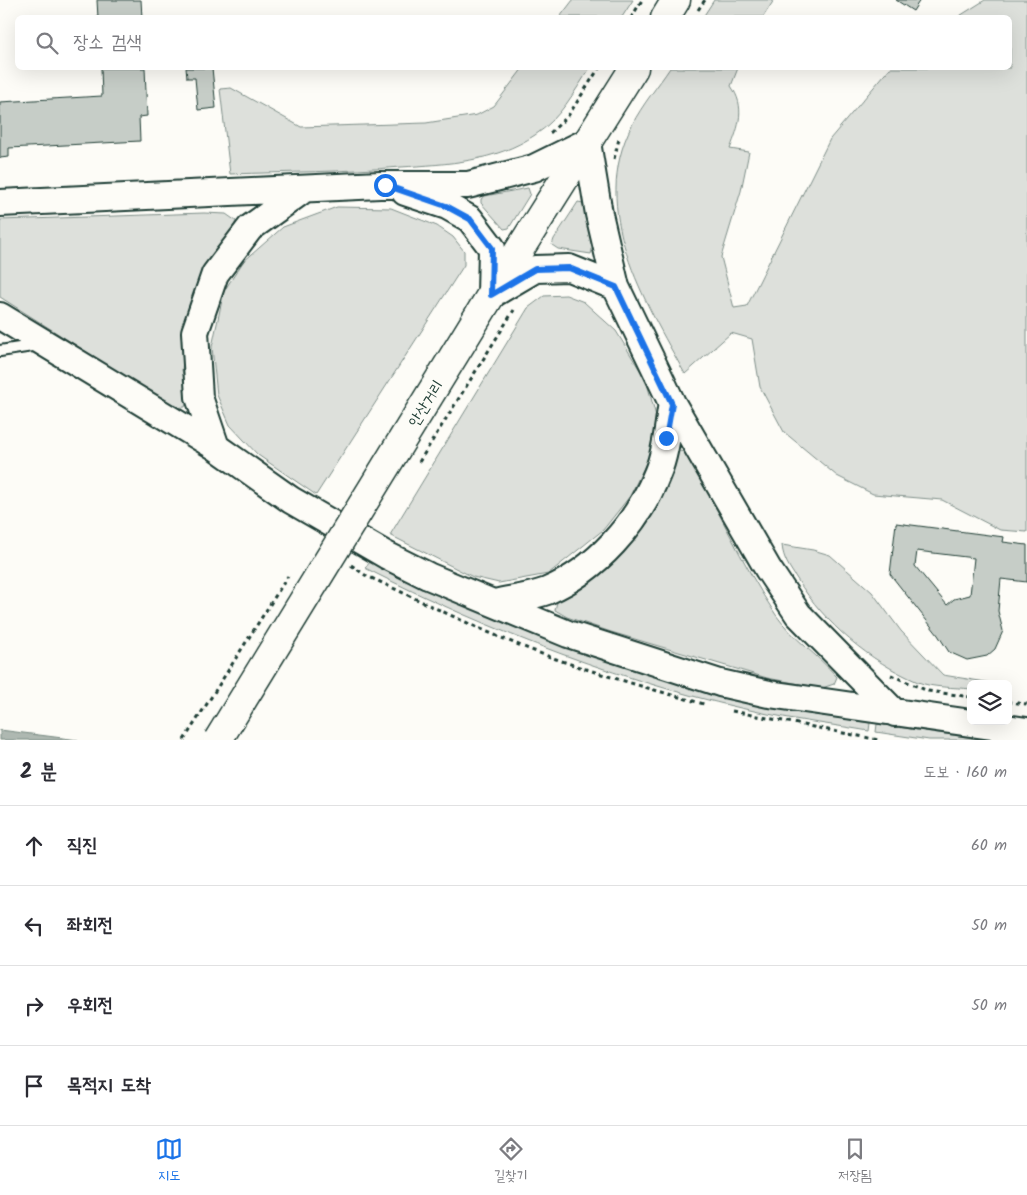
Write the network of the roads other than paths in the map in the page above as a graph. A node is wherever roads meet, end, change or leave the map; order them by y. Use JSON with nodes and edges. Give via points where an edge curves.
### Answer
{"nodes":[{"id":1,"x":676,"y":0,"type":"edge"},
{"id":2,"x":667,"y":15,"type":"edge"},
{"id":3,"x":633,"y":70,"type":"edge"},
{"id":4,"x":587,"y":142,"type":"junction"},
{"id":5,"x":385,"y":185,"type":"junction"},
{"id":6,"x":303,"y":190,"type":"junction"},
{"id":7,"x":0,"y":203,"type":"edge"},
{"id":8,"x":616,"y":287,"type":"junction"},
{"id":9,"x":491,"y":295,"type":"junction"},
{"id":10,"x":0,"y":316,"type":"edge"},
{"id":11,"x":46,"y":344,"type":"junction"},
{"id":12,"x":0,"y":351,"type":"edge"},
{"id":13,"x":672,"y":404,"type":"junction"},
{"id":14,"x":216,"y":447,"type":"junction"},
{"id":15,"x":495,"y":604,"type":"junction"},
{"id":16,"x":895,"y":713,"type":"junction"},
{"id":17,"x":1027,"y":731,"type":"edge"},
{"id":18,"x":218,"y":740,"type":"edge"}],
"edges":[{"from":1,"to":2,"type":"main road"},
{"from":3,"to":4,"type":"main road","name":"안산거리"},
{"from":4,"to":5,"type":"street","via":[[534,168],[468,186]]},
{"from":4,"to":8,"type":"street"},
{"from":4,"to":9,"type":"main road","name":"안산거리"},
{"from":5,"to":6,"type":"street"},
{"from":5,"to":9,"type":"street","via":[[446,206],[470,219],[492,248]]},
{"from":6,"to":7,"type":"street"},
{"from":6,"to":14,"type":"street","via":[[250,228],[215,274],[195,332],[199,397]]},
{"from":8,"to":9,"type":"street","via":[[569,268],[535,269]]},
{"from":8,"to":13,"type":"street"},
{"from":9,"to":18,"type":"main road","name":"안산거리","bridge":true},
{"from":10,"to":11,"type":"street"},
{"from":11,"to":12,"type":"lane"},
{"from":11,"to":14,"type":"street"},
{"from":13,"to":15,"type":"street","via":[[657,474],[635,515],[606,551],[546,591]]},
{"from":13,"to":16,"type":"street","via":[[768,569],[798,614]]},
{"from":14,"to":15,"type":"street","via":[[291,500],[386,555]]},
{"from":15,"to":16,"type":"street","via":[[568,634],[720,683],[769,694]]},
{"from":16,"to":17,"type":"street"}]}
